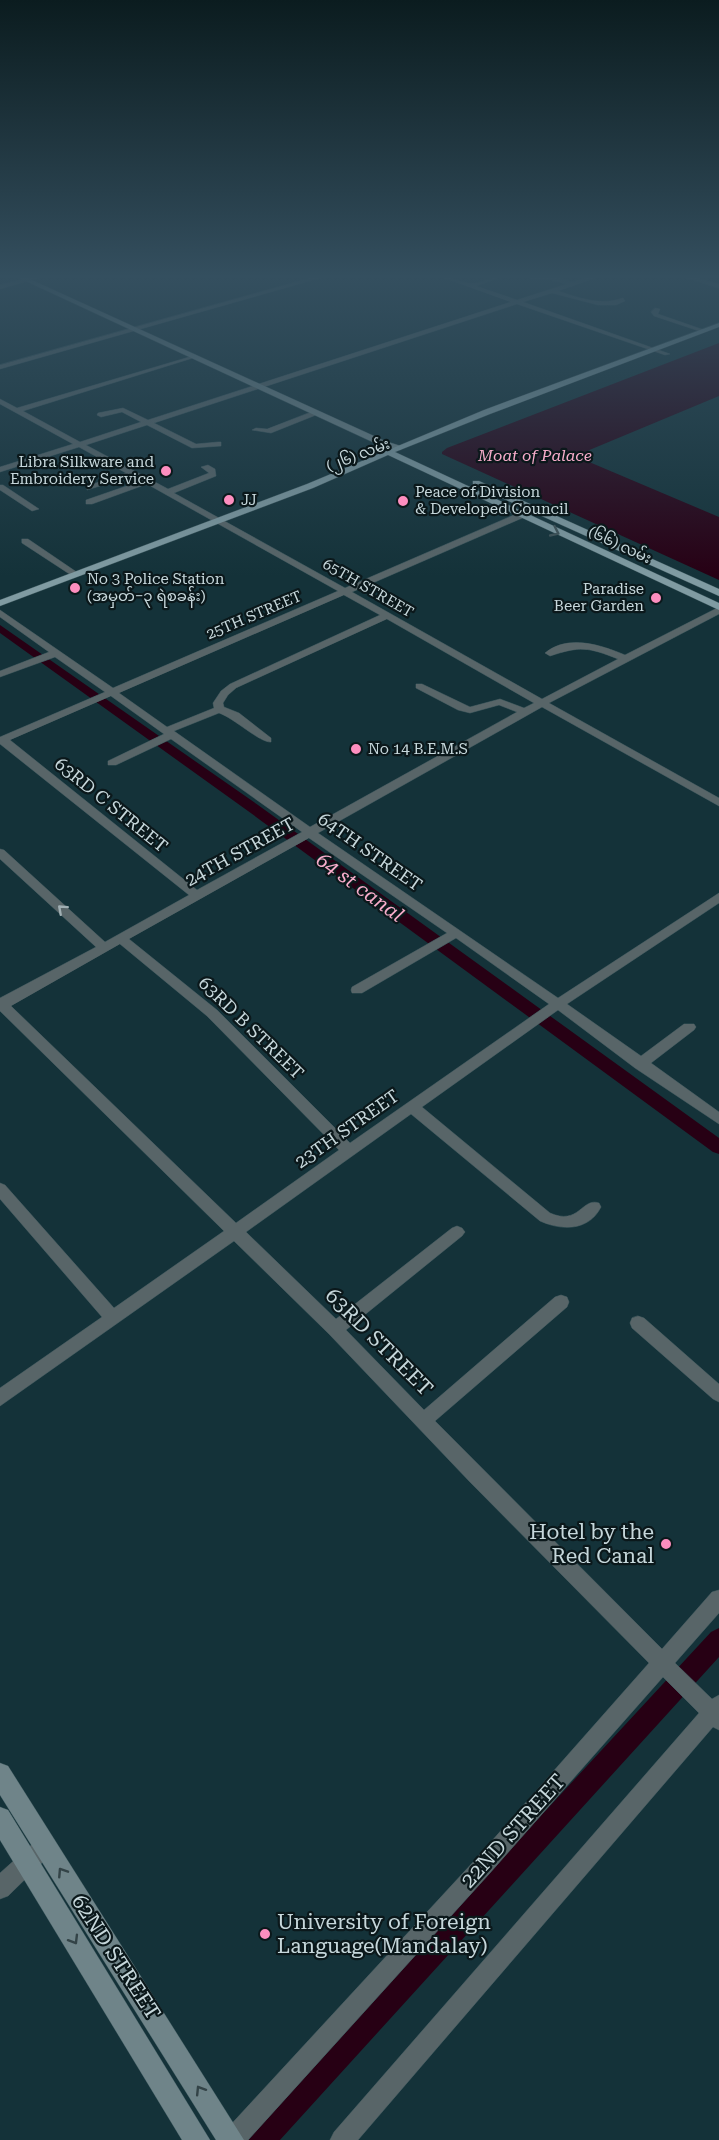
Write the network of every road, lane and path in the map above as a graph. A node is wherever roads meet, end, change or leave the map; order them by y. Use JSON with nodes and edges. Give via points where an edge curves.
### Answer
{"nodes":[{"id":1,"x":129,"y":376,"type":"edge"},
{"id":2,"x":237,"y":376,"type":"edge"},
{"id":3,"x":295,"y":376,"type":"edge"},
{"id":4,"x":588,"y":376,"type":"edge"},
{"id":5,"x":261,"y":387,"type":"junction"},
{"id":6,"x":0,"y":401,"type":"edge"},
{"id":7,"x":17,"y":410,"type":"junction"},
{"id":8,"x":317,"y":413,"type":"junction"},
{"id":9,"x":510,"y":414,"type":"dead end"},
{"id":10,"x":101,"y":415,"type":"dead end"},
{"id":11,"x":148,"y":423,"type":"junction"},
{"id":12,"x":256,"y":430,"type":"dead end"},
{"id":13,"x":82,"y":444,"type":"junction"},
{"id":14,"x":218,"y":444,"type":"dead end"},
{"id":15,"x":395,"y":452,"type":"junction"},
{"id":16,"x":410,"y":452,"type":"junction"},
{"id":17,"x":205,"y":467,"type":"dead end"},
{"id":18,"x":0,"y":470,"type":"edge"},
{"id":19,"x":134,"y":473,"type":"junction"},
{"id":20,"x":149,"y":482,"type":"junction"},
{"id":21,"x":0,"y":487,"type":"edge"},
{"id":22,"x":90,"y":488,"type":"dead end"},
{"id":23,"x":168,"y":492,"type":"junction"},
{"id":24,"x":88,"y":502,"type":"dead end"},
{"id":25,"x":36,"y":509,"type":"dead end"},
{"id":26,"x":533,"y":510,"type":"junction"},
{"id":27,"x":519,"y":515,"type":"junction"},
{"id":28,"x":220,"y":521,"type":"junction"},
{"id":29,"x":26,"y":541,"type":"dead end"},
{"id":30,"x":77,"y":575,"type":"junction"},
{"id":31,"x":345,"y":593,"type":"junction"},
{"id":32,"x":719,"y":593,"type":"edge"},
{"id":33,"x":0,"y":603,"type":"edge"},
{"id":34,"x":719,"y":609,"type":"edge"},
{"id":35,"x":0,"y":613,"type":"edge"},
{"id":36,"x":386,"y":616,"type":"junction"},
{"id":37,"x":550,"y":653,"type":"dead end"},
{"id":38,"x":47,"y":656,"type":"junction"},
{"id":39,"x":626,"y":659,"type":"junction"},
{"id":40,"x":0,"y":674,"type":"edge"},
{"id":41,"x":419,"y":686,"type":"dead end"},
{"id":42,"x":102,"y":696,"type":"junction"},
{"id":43,"x":541,"y":703,"type":"junction"},
{"id":44,"x":219,"y":709,"type":"junction"},
{"id":45,"x":525,"y":712,"type":"junction"},
{"id":46,"x":164,"y":737,"type":"junction"},
{"id":47,"x":2,"y":740,"type":"edge"},
{"id":48,"x":267,"y":740,"type":"dead end"},
{"id":49,"x":112,"y":763,"type":"dead end"},
{"id":50,"x":719,"y":803,"type":"edge"},
{"id":51,"x":303,"y":837,"type":"junction"},
{"id":52,"x":0,"y":853,"type":"edge"},
{"id":53,"x":197,"y":896,"type":"junction"},
{"id":54,"x":719,"y":897,"type":"edge"},
{"id":55,"x":121,"y":939,"type":"junction"},
{"id":56,"x":446,"y":939,"type":"junction"},
{"id":57,"x":105,"y":948,"type":"junction"},
{"id":58,"x":357,"y":990,"type":"dead end"},
{"id":59,"x":1,"y":1004,"type":"edge"},
{"id":60,"x":559,"y":1004,"type":"junction"},
{"id":61,"x":689,"y":1028,"type":"dead end"},
{"id":62,"x":640,"y":1064,"type":"junction"},
{"id":63,"x":412,"y":1107,"type":"junction"},
{"id":64,"x":719,"y":1119,"type":"edge"},
{"id":65,"x":349,"y":1151,"type":"junction"},
{"id":66,"x":0,"y":1189,"type":"edge"},
{"id":67,"x":594,"y":1207,"type":"dead end"},
{"id":68,"x":234,"y":1232,"type":"junction"},
{"id":69,"x":457,"y":1232,"type":"dead end"},
{"id":70,"x":561,"y":1302,"type":"dead end"},
{"id":71,"x":113,"y":1318,"type":"junction"},
{"id":72,"x":638,"y":1323,"type":"dead end"},
{"id":73,"x":334,"y":1329,"type":"junction"},
{"id":74,"x":719,"y":1394,"type":"edge"},
{"id":75,"x":0,"y":1398,"type":"edge"},
{"id":76,"x":423,"y":1421,"type":"junction"},
{"id":77,"x":719,"y":1599,"type":"edge"},
{"id":78,"x":669,"y":1669,"type":"junction"},
{"id":79,"x":717,"y":1713,"type":"edge"},
{"id":80,"x":0,"y":1774,"type":"edge"},
{"id":81,"x":0,"y":1818,"type":"edge"},
{"id":82,"x":36,"y":1855,"type":"junction"},
{"id":83,"x":0,"y":1888,"type":"edge"},
{"id":84,"x":197,"y":2140,"type":"edge"},
{"id":85,"x":231,"y":2140,"type":"edge"},
{"id":86,"x":342,"y":2140,"type":"edge"}],
"edges":[{"from":1,"to":7,"type":"street"},
{"from":2,"to":5,"type":"street","name":"(၆၆) လမ်း"},
{"from":3,"to":5,"type":"street"},
{"from":4,"to":15,"type":"main road","name":"(၂၆) လမ်း"},
{"from":5,"to":8,"type":"street","name":"(၆၆) လမ်း"},
{"from":5,"to":11,"type":"street"},
{"from":6,"to":7,"type":"street","name":"65TH STREET"},
{"from":7,"to":13,"type":"street","name":"65TH STREET"},
{"from":8,"to":12,"type":"street","via":[[268,431]]},
{"from":8,"to":15,"type":"street","name":"(၆၆) လမ်း"},
{"from":9,"to":16,"type":"main road","name":"(၂၆) လမ်း"},
{"from":10,"to":11,"type":"street","via":[[123,410]]},
{"from":11,"to":13,"type":"street"},
{"from":11,"to":14,"type":"street","via":[[195,446]]},
{"from":13,"to":18,"type":"street"},
{"from":13,"to":19,"type":"street","name":"65TH STREET"},
{"from":15,"to":16,"type":"main road","name":"(၆၆) လမ်း"},
{"from":15,"to":27,"type":"main road","name":"(၆၆) လမ်း"},
{"from":15,"to":28,"type":"main road","name":"(၂၆) လမ်း","via":[[320,486],[310,486]]},
{"from":16,"to":26,"type":"main road","name":"(၆၆) လမ်း"},
{"from":17,"to":23,"type":"street","via":[[213,474]]},
{"from":19,"to":20,"type":"street","name":"65TH STREET"},
{"from":19,"to":22,"type":"street"},
{"from":20,"to":23,"type":"street","name":"65TH STREET"},
{"from":20,"to":24,"type":"street"},
{"from":21,"to":25,"type":"street"},
{"from":23,"to":28,"type":"street","name":"65TH STREET"},
{"from":26,"to":27,"type":"street","name":"25TH STREET"},
{"from":26,"to":32,"type":"main road","name":"(၆၆) လမ်း"},
{"from":27,"to":31,"type":"street","name":"25TH STREET"},
{"from":27,"to":34,"type":"main road","name":"(၆၆) လမ်း","one_way":true},
{"from":28,"to":30,"type":"main road","name":"(၂၆) လမ်း"},
{"from":28,"to":31,"type":"street","name":"65TH STREET"},
{"from":29,"to":30,"type":"street"},
{"from":30,"to":33,"type":"main road","name":"(၂၆) လမ်း"},
{"from":31,"to":36,"type":"street","name":"65TH STREET"},
{"from":31,"to":42,"type":"street","name":"25TH STREET"},
{"from":34,"to":39,"type":"street","name":"24TH STREET"},
{"from":35,"to":38,"type":"street","name":"64TH STREET"},
{"from":36,"to":43,"type":"street","name":"65TH STREET"},
{"from":36,"to":44,"type":"street","via":[[233,686],[224,693]]},
{"from":37,"to":39,"type":"street","via":[[579,644]]},
{"from":38,"to":40,"type":"street"},
{"from":38,"to":42,"type":"street","name":"64TH STREET"},
{"from":39,"to":43,"type":"street","name":"24TH STREET"},
{"from":41,"to":45,"type":"street","via":[[470,710],[500,702]]},
{"from":42,"to":46,"type":"street","name":"64TH STREET"},
{"from":42,"to":47,"type":"street","name":"25TH STREET"},
{"from":43,"to":45,"type":"street","name":"24TH STREET"},
{"from":43,"to":50,"type":"street","name":"65TH STREET"},
{"from":44,"to":46,"type":"street"},
{"from":44,"to":48,"type":"street","via":[[235,715]]},
{"from":45,"to":51,"type":"street","name":"24TH STREET"},
{"from":46,"to":49,"type":"street"},
{"from":46,"to":51,"type":"street","name":"64TH STREET"},
{"from":47,"to":53,"type":"street","name":"63RD C STREET"},
{"from":51,"to":53,"type":"street","name":"24TH STREET"},
{"from":51,"to":56,"type":"street","name":"64TH STREET"},
{"from":57,"to":52,"type":"street","one_way":true},
{"from":53,"to":55,"type":"street","name":"24TH STREET"},
{"from":54,"to":60,"type":"street","name":"23TH STREET"},
{"from":55,"to":57,"type":"street","name":"24TH STREET"},
{"from":55,"to":65,"type":"street","name":"63RD B STREET","via":[[212,1013]]},
{"from":56,"to":58,"type":"street"},
{"from":56,"to":60,"type":"street","name":"64TH STREET"},
{"from":57,"to":59,"type":"street","name":"24TH STREET"},
{"from":59,"to":68,"type":"street","name":"63RD STREET"},
{"from":60,"to":62,"type":"street","name":"64TH STREET"},
{"from":60,"to":63,"type":"street","name":"23TH STREET"},
{"from":61,"to":62,"type":"street"},
{"from":62,"to":64,"type":"street","name":"64TH STREET"},
{"from":63,"to":65,"type":"street","name":"23TH STREET"},
{"from":63,"to":67,"type":"street","via":[[544,1217],[556,1222],[578,1221]]},
{"from":65,"to":68,"type":"street","name":"23TH STREET"},
{"from":66,"to":71,"type":"street"},
{"from":68,"to":71,"type":"street","name":"23TH STREET"},
{"from":68,"to":73,"type":"street","name":"63RD STREET"},
{"from":69,"to":73,"type":"street"},
{"from":70,"to":76,"type":"street"},
{"from":71,"to":75,"type":"street","name":"23TH STREET"},
{"from":72,"to":74,"type":"street"},
{"from":73,"to":76,"type":"street","name":"63RD STREET"},
{"from":76,"to":78,"type":"street","name":"63RD STREET"},
{"from":77,"to":78,"type":"street","name":"22ND STREET"},
{"from":78,"to":79,"type":"street","name":"63RD STREET"},
{"from":78,"to":85,"type":"street","name":"22ND STREET"},
{"from":79,"to":86,"type":"street"},
{"from":80,"to":82,"type":"street","name":"62ND STREET"},
{"from":81,"to":82,"type":"street","name":"62ND STREET"},
{"from":82,"to":83,"type":"street"},
{"from":82,"to":84,"type":"street","name":"62ND STREET","one_way":true},
{"from":85,"to":82,"type":"street","name":"62ND STREET","one_way":true}]}
